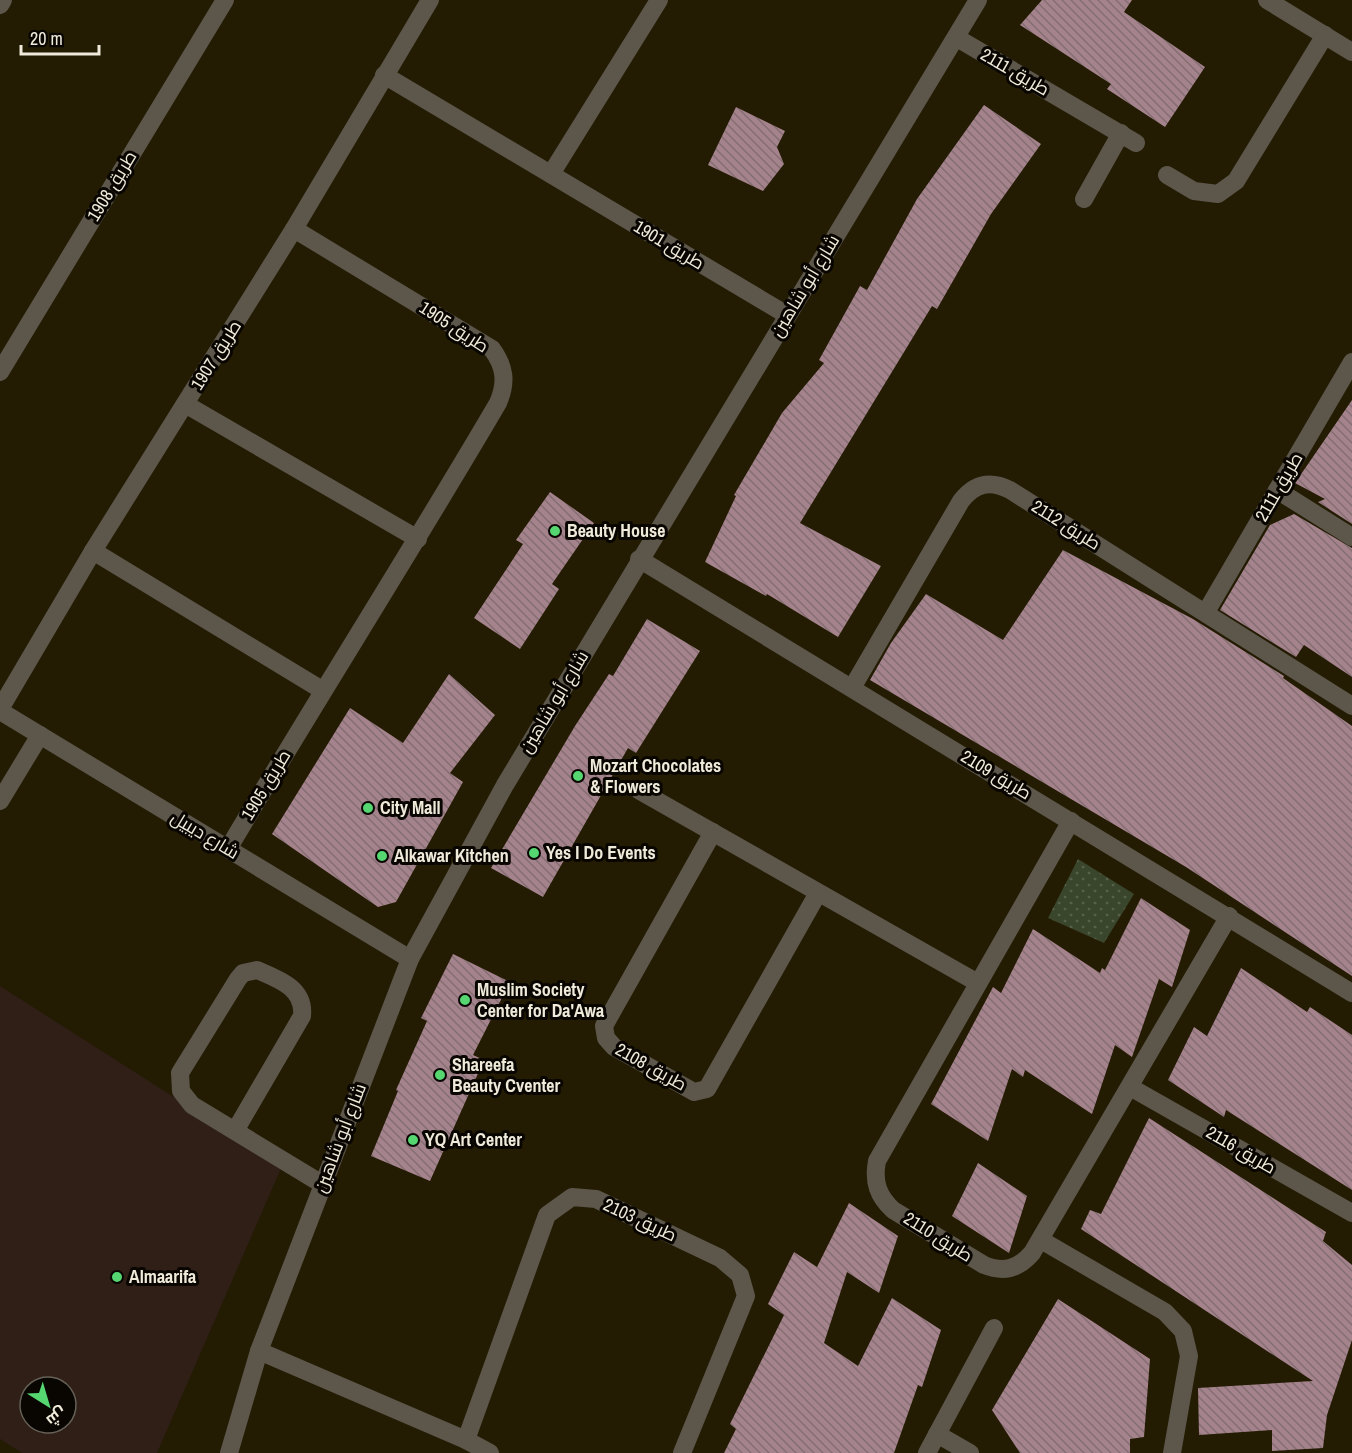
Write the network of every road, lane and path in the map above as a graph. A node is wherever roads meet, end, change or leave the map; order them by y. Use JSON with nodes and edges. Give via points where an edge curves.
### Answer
{"nodes":[{"id":1,"x":3,"y":0,"type":"edge"},
{"id":2,"x":225,"y":0,"type":"edge"},
{"id":3,"x":430,"y":0,"type":"edge"},
{"id":4,"x":659,"y":0,"type":"edge"},
{"id":5,"x":978,"y":0,"type":"edge"},
{"id":6,"x":1267,"y":0,"type":"edge"},
{"id":7,"x":0,"y":5,"type":"edge"},
{"id":8,"x":1325,"y":35,"type":"junction"},
{"id":9,"x":957,"y":38,"type":"junction"},
{"id":10,"x":1352,"y":52,"type":"edge"},
{"id":11,"x":384,"y":75,"type":"junction"},
{"id":12,"x":551,"y":174,"type":"junction"},
{"id":13,"x":1167,"y":175,"type":"dead end"},
{"id":14,"x":1083,"y":199,"type":"dead end"},
{"id":15,"x":294,"y":229,"type":"junction"},
{"id":16,"x":787,"y":315,"type":"junction"},
{"id":17,"x":1352,"y":362,"type":"edge"},
{"id":18,"x":0,"y":372,"type":"edge"},
{"id":19,"x":185,"y":404,"type":"junction"},
{"id":20,"x":1277,"y":490,"type":"junction"},
{"id":21,"x":1352,"y":537,"type":"edge"},
{"id":22,"x":418,"y":539,"type":"junction"},
{"id":23,"x":93,"y":552,"type":"junction"},
{"id":24,"x":639,"y":559,"type":"junction"},
{"id":25,"x":1206,"y":612,"type":"junction"},
{"id":26,"x":852,"y":688,"type":"junction"},
{"id":27,"x":322,"y":690,"type":"junction"},
{"id":28,"x":1352,"y":706,"type":"edge"},
{"id":29,"x":0,"y":710,"type":"edge"},
{"id":30,"x":40,"y":735,"type":"junction"},
{"id":31,"x":640,"y":791,"type":"dead end"},
{"id":32,"x":0,"y":801,"type":"edge"},
{"id":33,"x":1071,"y":821,"type":"junction"},
{"id":34,"x":713,"y":832,"type":"junction"},
{"id":35,"x":228,"y":849,"type":"junction"},
{"id":36,"x":818,"y":892,"type":"junction"},
{"id":37,"x":1229,"y":916,"type":"junction"},
{"id":38,"x":410,"y":959,"type":"junction"},
{"id":39,"x":978,"y":983,"type":"junction"},
{"id":40,"x":1352,"y":993,"type":"edge"},
{"id":41,"x":1130,"y":1087,"type":"junction"},
{"id":42,"x":235,"y":1131,"type":"junction"},
{"id":43,"x":322,"y":1184,"type":"junction"},
{"id":44,"x":1352,"y":1213,"type":"edge"},
{"id":45,"x":1041,"y":1240,"type":"junction"},
{"id":46,"x":994,"y":1328,"type":"dead end"},
{"id":47,"x":259,"y":1351,"type":"junction"},
{"id":48,"x":937,"y":1434,"type":"junction"},
{"id":49,"x":466,"y":1440,"type":"junction"},
{"id":50,"x":229,"y":1453,"type":"edge"},
{"id":51,"x":490,"y":1453,"type":"edge"},
{"id":52,"x":682,"y":1453,"type":"edge"},
{"id":53,"x":927,"y":1453,"type":"edge"},
{"id":54,"x":970,"y":1453,"type":"edge"},
{"id":55,"x":1172,"y":1453,"type":"edge"}],
"edges":[{"from":1,"to":7,"type":"street"},
{"from":2,"to":18,"type":"street","name":"طريق 1908"},
{"from":3,"to":11,"type":"street","name":"طريق 1907"},
{"from":4,"to":12,"type":"street"},
{"from":5,"to":9,"type":"street","name":"شارع أبو شاهين"},
{"from":6,"to":8,"type":"street"},
{"from":8,"to":10,"type":"street"},
{"from":8,"to":13,"type":"street","via":[[1236,181],[1218,194],[1194,191]]},
{"from":9,"to":14,"type":"street","name":"طريق 2111","via":[[1128,138]]},
{"from":9,"to":16,"type":"street","name":"شارع أبو شاهين"},
{"from":11,"to":12,"type":"street","name":"طريق 1901"},
{"from":11,"to":15,"type":"street","name":"طريق 1907"},
{"from":12,"to":16,"type":"street","name":"طريق 1901"},
{"from":15,"to":19,"type":"street","name":"طريق 1907"},
{"from":15,"to":22,"type":"street","name":"طريق 1905","via":[[480,340],[501,361],[504,382],[498,403]]},
{"from":16,"to":24,"type":"street","name":"شارع أبو شاهين"},
{"from":17,"to":20,"type":"street","name":"طريق 2111"},
{"from":19,"to":22,"type":"street"},
{"from":19,"to":23,"type":"street","name":"طريق 1907"},
{"from":20,"to":21,"type":"street"},
{"from":20,"to":25,"type":"street","name":"طريق 2111"},
{"from":22,"to":27,"type":"street","name":"طريق 1905"},
{"from":23,"to":27,"type":"street"},
{"from":23,"to":29,"type":"street","name":"طريق 1907"},
{"from":24,"to":26,"type":"street","name":"طريق 2109"},
{"from":24,"to":38,"type":"street","name":"شارع أبو شاهين","via":[[505,785]]},
{"from":25,"to":26,"type":"street","name":"طريق 2112","via":[[1010,490],[989,483],[978,486],[962,501]]},
{"from":25,"to":28,"type":"street","name":"طريق 2112"},
{"from":26,"to":33,"type":"street","name":"طريق 2109"},
{"from":27,"to":35,"type":"street","name":"طريق 1905"},
{"from":29,"to":30,"type":"street","name":"شارع ديبيل"},
{"from":30,"to":32,"type":"street"},
{"from":30,"to":35,"type":"street","name":"شارع ديبيل"},
{"from":31,"to":34,"type":"street"},
{"from":33,"to":37,"type":"street","name":"طريق 2109"},
{"from":33,"to":39,"type":"street","name":"طريق 2110"},
{"from":34,"to":36,"type":"street"},
{"from":34,"to":36,"type":"street","name":"طريق 2108","via":[[604,1026],[606,1038],[614,1047],[694,1092],[707,1089]]},
{"from":35,"to":38,"type":"street","name":"شارع ديبيل"},
{"from":36,"to":39,"type":"street"},
{"from":37,"to":40,"type":"street","name":"طريق 2109"},
{"from":37,"to":41,"type":"street","name":"طريق 2110"},
{"from":38,"to":43,"type":"street","name":"شارع أبو شاهين"},
{"from":39,"to":45,"type":"street","name":"طريق 2110","via":[[877,1161],[877,1188],[893,1210],[997,1270],[1023,1263]]},
{"from":41,"to":44,"type":"street","name":"طريق 2116"},
{"from":41,"to":45,"type":"street","name":"طريق 2110"},
{"from":42,"to":42,"type":"street","via":[[192,1105],[181,1091],[180,1073],[238,979],[243,973],[257,970],[297,992],[302,999],[302,1016]]},
{"from":42,"to":43,"type":"street"},
{"from":43,"to":47,"type":"street","name":"شارع أبو شاهين"},
{"from":45,"to":55,"type":"street","via":[[1165,1312],[1183,1331],[1189,1356]]},
{"from":46,"to":48,"type":"street"},
{"from":47,"to":49,"type":"street"},
{"from":47,"to":50,"type":"street","name":"شارع أبو شاهين"},
{"from":48,"to":53,"type":"street"},
{"from":48,"to":54,"type":"street"},
{"from":49,"to":51,"type":"street"},
{"from":49,"to":52,"type":"street","name":"طريق 2103","via":[[547,1215],[572,1197],[596,1199],[720,1258],[740,1275],[746,1296]]}]}
